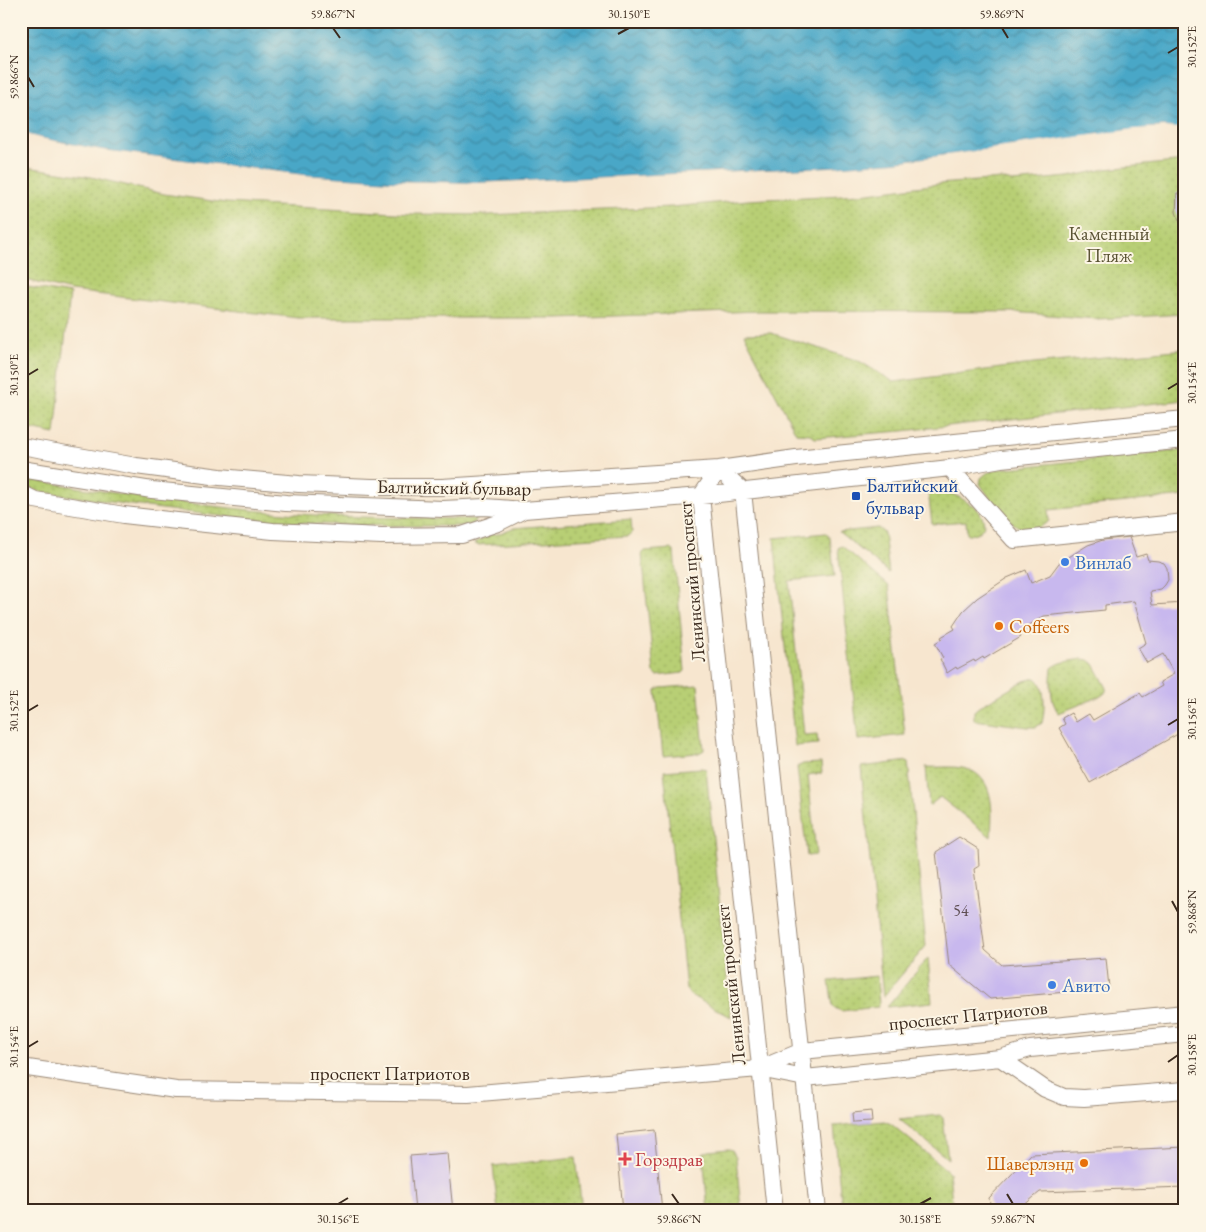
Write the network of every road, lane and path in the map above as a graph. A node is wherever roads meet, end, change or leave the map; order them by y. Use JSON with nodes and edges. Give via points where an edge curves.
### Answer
{"nodes":[{"id":1,"x":1185,"y":419,"type":"edge"},
{"id":2,"x":1185,"y":440,"type":"edge"},
{"id":3,"x":21,"y":446,"type":"edge"},
{"id":4,"x":950,"y":468,"type":"junction"},
{"id":5,"x":21,"y":469,"type":"edge"},
{"id":6,"x":719,"y":469,"type":"junction"},
{"id":7,"x":743,"y":492,"type":"junction"},
{"id":8,"x":21,"y":493,"type":"edge"},
{"id":9,"x":701,"y":496,"type":"junction"},
{"id":10,"x":524,"y":510,"type":"junction"},
{"id":11,"x":1185,"y":522,"type":"edge"},
{"id":12,"x":1185,"y":1013,"type":"edge"},
{"id":13,"x":1185,"y":1034,"type":"edge"},
{"id":14,"x":802,"y":1051,"type":"junction"},
{"id":15,"x":1000,"y":1058,"type":"junction"},
{"id":16,"x":21,"y":1067,"type":"edge"},
{"id":17,"x":759,"y":1069,"type":"junction"},
{"id":18,"x":805,"y":1078,"type":"junction"},
{"id":19,"x":1185,"y":1090,"type":"edge"},
{"id":20,"x":774,"y":1211,"type":"edge"},
{"id":21,"x":818,"y":1211,"type":"edge"}],
"edges":[{"from":1,"to":6,"type":"street","name":"Балтийский бульвар","via":[[796,458]]},
{"from":2,"to":4,"type":"street","name":"Балтийский бульвар","via":[[1001,459]]},
{"from":3,"to":6,"type":"street","name":"Балтийский бульвар","via":[[182,473],[372,487],[442,487]]},
{"from":4,"to":7,"type":"street","name":"Балтийский бульвар"},
{"from":4,"to":11,"type":"street","via":[[1014,540]]},
{"from":5,"to":10,"type":"street","name":"Балтийский бульвар","via":[[152,490],[286,503]]},
{"from":6,"to":7,"type":"street"},
{"from":6,"to":9,"type":"street","name":"Ленинский проспект"},
{"from":7,"to":9,"type":"street","name":"Балтийский бульвар"},
{"from":7,"to":14,"type":"street"},
{"from":8,"to":10,"type":"street","via":[[35,500],[150,518],[273,531],[381,536],[462,535],[498,524]]},
{"from":9,"to":10,"type":"street","name":"Балтийский бульвар"},
{"from":9,"to":17,"type":"street","name":"Ленинский проспект"},
{"from":12,"to":14,"type":"street","name":"проспект Патриотов"},
{"from":13,"to":15,"type":"street","name":"проспект Патриотов","via":[[1030,1049]]},
{"from":14,"to":17,"type":"street","name":"проспект Патриотов"},
{"from":14,"to":18,"type":"street"},
{"from":15,"to":18,"type":"street","name":"проспект Патриотов"},
{"from":15,"to":19,"type":"street","via":[[1045,1089],[1064,1097]]},
{"from":16,"to":17,"type":"street","name":"проспект Патриотов","via":[[176,1090],[468,1094]]},
{"from":17,"to":18,"type":"street","name":"проспект Патриотов"},
{"from":17,"to":20,"type":"street","name":"Ленинский проспект"},
{"from":18,"to":21,"type":"street"}]}
